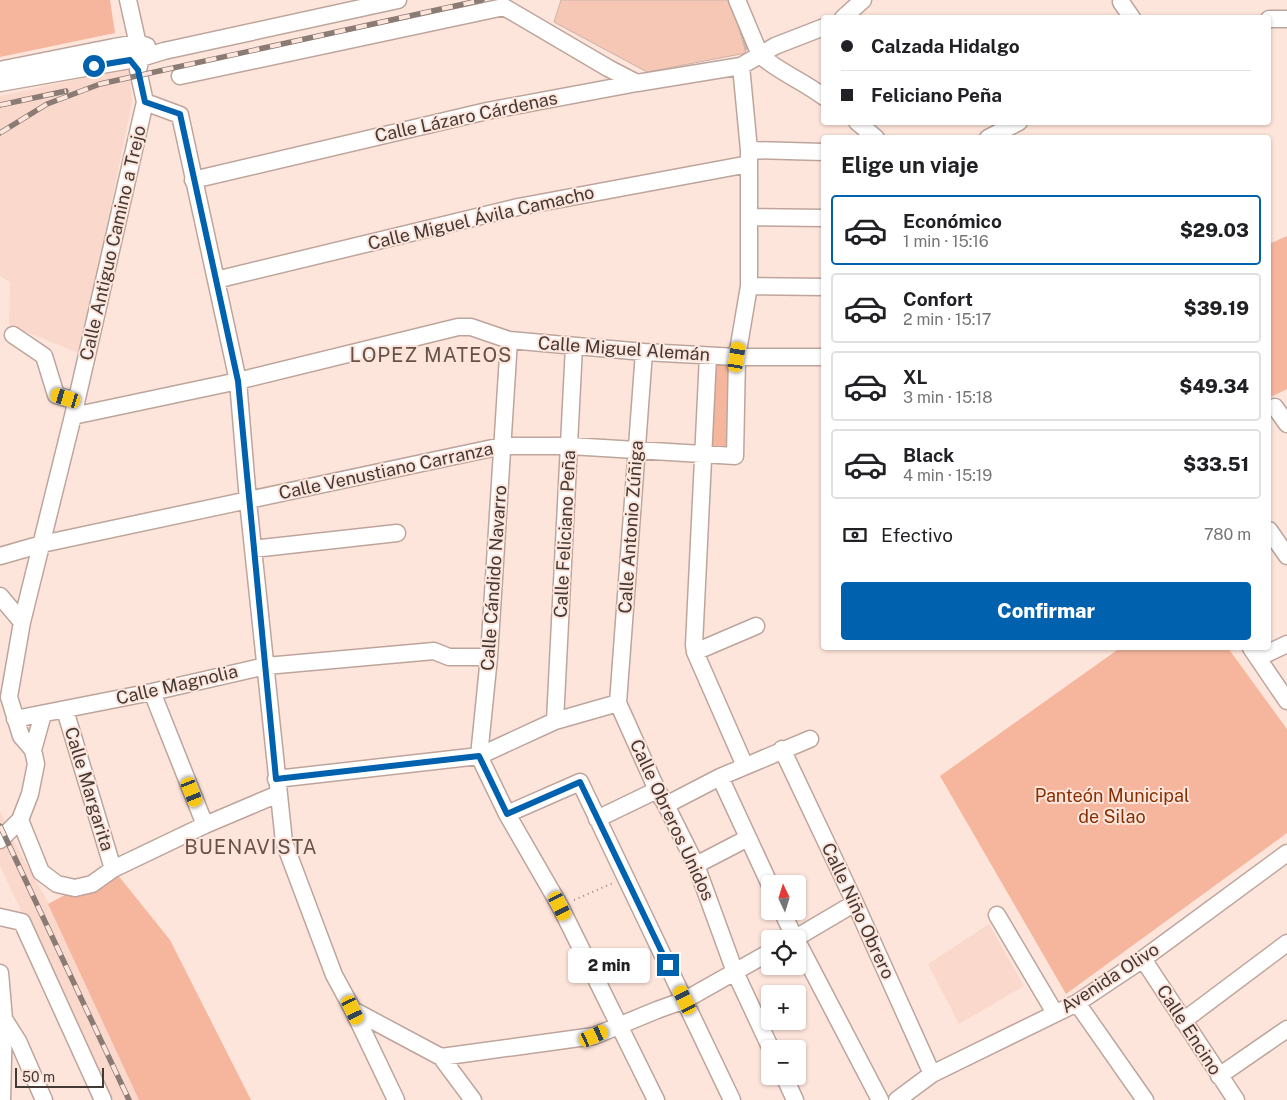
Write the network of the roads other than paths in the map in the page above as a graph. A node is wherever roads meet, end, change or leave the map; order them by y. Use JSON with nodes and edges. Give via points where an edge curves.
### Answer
{"nodes":[{"id":1,"x":119,"y":0,"type":"edge"},
{"id":2,"x":128,"y":0,"type":"edge"},
{"id":3,"x":398,"y":0,"type":"edge"},
{"id":4,"x":737,"y":0,"type":"edge"},
{"id":5,"x":863,"y":0,"type":"edge"},
{"id":6,"x":1121,"y":2,"type":"dead end"},
{"id":7,"x":846,"y":15,"type":"edge"},
{"id":8,"x":1130,"y":15,"type":"edge"},
{"id":9,"x":1271,"y":19,"type":"edge"},
{"id":10,"x":1287,"y":20,"type":"edge"},
{"id":11,"x":821,"y":27,"type":"edge"},
{"id":12,"x":760,"y":55,"type":"junction"},
{"id":13,"x":135,"y":56,"type":"junction"},
{"id":14,"x":741,"y":66,"type":"junction"},
{"id":15,"x":0,"y":70,"type":"edge"},
{"id":16,"x":180,"y":76,"type":"dead end"},
{"id":17,"x":0,"y":83,"type":"edge"},
{"id":18,"x":637,"y":83,"type":"junction"},
{"id":19,"x":821,"y":95,"type":"edge"},
{"id":20,"x":145,"y":102,"type":"junction"},
{"id":21,"x":861,"y":125,"type":"edge"},
{"id":22,"x":1013,"y":125,"type":"edge"},
{"id":23,"x":872,"y":135,"type":"edge"},
{"id":24,"x":994,"y":135,"type":"edge"},
{"id":25,"x":821,"y":152,"type":"edge"},
{"id":26,"x":749,"y":157,"type":"junction"},
{"id":27,"x":193,"y":180,"type":"junction"},
{"id":28,"x":749,"y":216,"type":"junction"},
{"id":29,"x":821,"y":218,"type":"edge"},
{"id":30,"x":216,"y":280,"type":"junction"},
{"id":31,"x":749,"y":286,"type":"junction"},
{"id":32,"x":821,"y":287,"type":"edge"},
{"id":33,"x":14,"y":335,"type":"dead end"},
{"id":34,"x":509,"y":340,"type":"junction"},
{"id":35,"x":574,"y":346,"type":"junction"},
{"id":36,"x":644,"y":352,"type":"junction"},
{"id":37,"x":708,"y":356,"type":"junction"},
{"id":38,"x":737,"y":357,"type":"junction"},
{"id":39,"x":821,"y":357,"type":"edge"},
{"id":40,"x":238,"y":381,"type":"junction"},
{"id":41,"x":1277,"y":406,"type":"edge"},
{"id":42,"x":74,"y":408,"type":"junction"},
{"id":43,"x":1287,"y":424,"type":"edge"},
{"id":44,"x":502,"y":446,"type":"junction"},
{"id":45,"x":570,"y":446,"type":"junction"},
{"id":46,"x":636,"y":451,"type":"junction"},
{"id":47,"x":703,"y":453,"type":"junction"},
{"id":48,"x":248,"y":501,"type":"junction"},
{"id":49,"x":396,"y":533,"type":"dead end"},
{"id":50,"x":1271,"y":533,"type":"edge"},
{"id":51,"x":42,"y":544,"type":"junction"},
{"id":52,"x":253,"y":549,"type":"junction"},
{"id":53,"x":0,"y":556,"type":"edge"},
{"id":54,"x":1287,"y":556,"type":"edge"},
{"id":55,"x":0,"y":596,"type":"edge"},
{"id":56,"x":22,"y":622,"type":"junction"},
{"id":57,"x":756,"y":626,"type":"dead end"},
{"id":58,"x":1287,"y":644,"type":"edge"},
{"id":59,"x":1271,"y":648,"type":"edge"},
{"id":60,"x":695,"y":652,"type":"junction"},
{"id":61,"x":1254,"y":653,"type":"edge"},
{"id":62,"x":489,"y":657,"type":"junction"},
{"id":63,"x":266,"y":666,"type":"junction"},
{"id":64,"x":152,"y":692,"type":"junction"},
{"id":65,"x":1287,"y":701,"type":"edge"},
{"id":66,"x":618,"y":703,"type":"junction"},
{"id":67,"x":65,"y":710,"type":"junction"},
{"id":68,"x":44,"y":714,"type":"junction"},
{"id":69,"x":15,"y":719,"type":"junction"},
{"id":70,"x":555,"y":721,"type":"junction"},
{"id":71,"x":810,"y":738,"type":"dead end"},
{"id":72,"x":782,"y":749,"type":"junction"},
{"id":73,"x":33,"y":750,"type":"junction"},
{"id":74,"x":479,"y":756,"type":"junction"},
{"id":75,"x":745,"y":766,"type":"junction"},
{"id":76,"x":720,"y":776,"type":"junction"},
{"id":77,"x":277,"y":786,"type":"junction"},
{"id":78,"x":656,"y":790,"type":"junction"},
{"id":79,"x":666,"y":805,"type":"junction"},
{"id":80,"x":507,"y":814,"type":"junction"},
{"id":81,"x":596,"y":819,"type":"junction"},
{"id":82,"x":20,"y":820,"type":"junction"},
{"id":83,"x":205,"y":825,"type":"junction"},
{"id":84,"x":748,"y":838,"type":"junction"},
{"id":85,"x":0,"y":840,"type":"edge"},
{"id":86,"x":1287,"y":853,"type":"edge"},
{"id":87,"x":696,"y":865,"type":"junction"},
{"id":88,"x":113,"y":869,"type":"junction"},
{"id":89,"x":765,"y":875,"type":"edge"},
{"id":90,"x":855,"y":903,"type":"junction"},
{"id":91,"x":997,"y":915,"type":"dead end"},
{"id":92,"x":0,"y":917,"type":"edge"},
{"id":93,"x":806,"y":932,"type":"edge"},
{"id":94,"x":1287,"y":943,"type":"edge"},
{"id":95,"x":761,"y":957,"type":"edge"},
{"id":96,"x":806,"y":958,"type":"edge"},
{"id":97,"x":1143,"y":959,"type":"junction"},
{"id":98,"x":736,"y":972,"type":"junction"},
{"id":99,"x":0,"y":973,"type":"edge"},
{"id":100,"x":685,"y":1000,"type":"junction"},
{"id":101,"x":1077,"y":1003,"type":"junction"},
{"id":102,"x":353,"y":1010,"type":"junction"},
{"id":103,"x":1056,"y":1013,"type":"junction"},
{"id":104,"x":4,"y":1019,"type":"junction"},
{"id":105,"x":1183,"y":1021,"type":"junction"},
{"id":106,"x":620,"y":1025,"type":"junction"},
{"id":107,"x":1287,"y":1029,"type":"edge"},
{"id":108,"x":767,"y":1040,"type":"edge"},
{"id":109,"x":441,"y":1057,"type":"junction"},
{"id":110,"x":932,"y":1074,"type":"junction"},
{"id":111,"x":1219,"y":1076,"type":"junction"},
{"id":112,"x":788,"y":1085,"type":"edge"},
{"id":113,"x":2,"y":1100,"type":"edge"},
{"id":114,"x":44,"y":1100,"type":"edge"},
{"id":115,"x":103,"y":1100,"type":"edge"},
{"id":116,"x":396,"y":1100,"type":"edge"},
{"id":117,"x":473,"y":1100,"type":"edge"},
{"id":118,"x":656,"y":1100,"type":"edge"},
{"id":119,"x":732,"y":1100,"type":"edge"},
{"id":120,"x":795,"y":1100,"type":"edge"},
{"id":121,"x":880,"y":1100,"type":"edge"},
{"id":122,"x":897,"y":1100,"type":"edge"},
{"id":123,"x":1145,"y":1100,"type":"edge"},
{"id":124,"x":1236,"y":1100,"type":"edge"}],
"edges":[{"from":1,"to":13,"type":"street"},
{"from":2,"to":13,"type":"street"},
{"from":3,"to":13,"type":"street"},
{"from":4,"to":12,"type":"street"},
{"from":5,"to":7,"type":"street"},
{"from":6,"to":8,"type":"street"},
{"from":9,"to":10,"type":"street"},
{"from":11,"to":12,"type":"street"},
{"from":12,"to":14,"type":"street"},
{"from":12,"to":19,"type":"street"},
{"from":13,"to":15,"type":"street"},
{"from":13,"to":17,"type":"street"},
{"from":13,"to":20,"type":"street","name":"Calle Antiguo Camino a Trejo"},
{"from":14,"to":18,"type":"street","name":"Calle Lázaro Cárdenas"},
{"from":14,"to":26,"type":"street"},
{"from":16,"to":18,"type":"street","via":[[504,8]]},
{"from":18,"to":27,"type":"street","name":"Calle Lázaro Cárdenas","via":[[487,110]]},
{"from":20,"to":27,"type":"street","via":[[180,114]]},
{"from":20,"to":42,"type":"street","name":"Calle Antiguo Camino a Trejo"},
{"from":21,"to":23,"type":"street"},
{"from":22,"to":24,"type":"street"},
{"from":25,"to":26,"type":"street","name":"Calle Miguel Ávila Camacho"},
{"from":26,"to":28,"type":"street"},
{"from":26,"to":30,"type":"street","name":"Calle Miguel Ávila Camacho","via":[[518,207]]},
{"from":27,"to":30,"type":"street"},
{"from":28,"to":29,"type":"street"},
{"from":28,"to":31,"type":"street"},
{"from":30,"to":40,"type":"street"},
{"from":31,"to":32,"type":"street"},
{"from":31,"to":38,"type":"street"},
{"from":33,"to":42,"type":"street","via":[[44,356],[56,395]]},
{"from":34,"to":35,"type":"street","name":"Calle Miguel Alemán"},
{"from":34,"to":40,"type":"street","name":"Calle Miguel Alemán","via":[[471,327],[458,327]]},
{"from":34,"to":44,"type":"street","name":"Calle Cándido Navarro"},
{"from":35,"to":36,"type":"street","name":"Calle Miguel Alemán"},
{"from":35,"to":45,"type":"street","name":"Calle Feliciano Peña"},
{"from":36,"to":37,"type":"street","name":"Calle Miguel Alemán"},
{"from":36,"to":46,"type":"street","name":"Calle Antonio Zúñiga"},
{"from":37,"to":38,"type":"street","name":"Calle Miguel Alemán"},
{"from":37,"to":47,"type":"street"},
{"from":38,"to":39,"type":"street","name":"Calle Miguel Alemán"},
{"from":38,"to":47,"type":"street","name":"Calle Venustiano Carranza","via":[[734,456]]},
{"from":40,"to":42,"type":"street","name":"Calle Miguel Alemán"},
{"from":40,"to":48,"type":"street"},
{"from":41,"to":43,"type":"street"},
{"from":42,"to":51,"type":"street","name":"Calle Antiguo Camino a Trejo"},
{"from":44,"to":45,"type":"street","name":"Calle Venustiano Carranza"},
{"from":44,"to":48,"type":"street","name":"Calle Venustiano Carranza"},
{"from":44,"to":62,"type":"street","name":"Calle Cándido Navarro"},
{"from":45,"to":46,"type":"street","name":"Calle Venustiano Carranza"},
{"from":45,"to":70,"type":"street","name":"Calle Feliciano Peña"},
{"from":46,"to":47,"type":"street","name":"Calle Venustiano Carranza"},
{"from":46,"to":66,"type":"street","name":"Calle Antonio Zúñiga"},
{"from":47,"to":60,"type":"street"},
{"from":48,"to":51,"type":"street","name":"Calle Venustiano Carranza"},
{"from":48,"to":52,"type":"street"},
{"from":49,"to":52,"type":"street"},
{"from":50,"to":54,"type":"street"},
{"from":51,"to":53,"type":"street","name":"Calle Venustiano Carranza"},
{"from":51,"to":56,"type":"street","name":"Calle Antiguo Camino a Trejo"},
{"from":52,"to":63,"type":"street"},
{"from":55,"to":56,"type":"street"},
{"from":56,"to":69,"type":"street","name":"Calle Antiguo Camino a Trejo","via":[[9,697]]},
{"from":57,"to":60,"type":"street"},
{"from":58,"to":59,"type":"street"},
{"from":60,"to":75,"type":"street"},
{"from":61,"to":65,"type":"street"},
{"from":62,"to":63,"type":"street","name":"Calle Magnolia","via":[[449,657],[434,651]]},
{"from":62,"to":74,"type":"street","name":"Calle Cándido Navarro"},
{"from":63,"to":64,"type":"street","name":"Calle Magnolia"},
{"from":63,"to":77,"type":"street"},
{"from":64,"to":67,"type":"street","name":"Calle Magnolia"},
{"from":64,"to":83,"type":"street"},
{"from":66,"to":70,"type":"street"},
{"from":66,"to":78,"type":"street","name":"Calle Obreros Unidos"},
{"from":67,"to":68,"type":"street","name":"Calle Magnolia"},
{"from":67,"to":88,"type":"street","name":"Calle Margarita"},
{"from":68,"to":69,"type":"street","name":"Calle Magnolia"},
{"from":68,"to":73,"type":"street"},
{"from":69,"to":73,"type":"street","name":"Calle Antiguo Camino a Trejo","via":[[20,736]]},
{"from":70,"to":74,"type":"street"},
{"from":71,"to":72,"type":"street"},
{"from":72,"to":75,"type":"street"},
{"from":72,"to":90,"type":"street","name":"Calle Niño Obrero"},
{"from":73,"to":82,"type":"street","via":[[36,764]]},
{"from":74,"to":77,"type":"street"},
{"from":74,"to":80,"type":"street"},
{"from":75,"to":76,"type":"street"},
{"from":76,"to":79,"type":"street"},
{"from":76,"to":84,"type":"street"},
{"from":77,"to":83,"type":"street"},
{"from":77,"to":102,"type":"street","via":[[284,842],[334,975]]},
{"from":78,"to":79,"type":"street","name":"Calle Obreros Unidos"},
{"from":78,"to":81,"type":"street"},
{"from":79,"to":87,"type":"street","name":"Calle Obreros Unidos"},
{"from":80,"to":81,"type":"street","via":[[580,782]]},
{"from":80,"to":106,"type":"street","via":[[560,906]]},
{"from":81,"to":100,"type":"street"},
{"from":82,"to":85,"type":"street"},
{"from":82,"to":88,"type":"street","via":[[41,872],[57,884],[75,888],[92,884]]},
{"from":83,"to":88,"type":"street"},
{"from":84,"to":87,"type":"street"},
{"from":84,"to":89,"type":"street"},
{"from":86,"to":97,"type":"street","name":"Avenida Olivo"},
{"from":87,"to":98,"type":"street","name":"Calle Obreros Unidos"},
{"from":90,"to":93,"type":"street"},
{"from":90,"to":110,"type":"street","name":"Calle Niño Obrero"},
{"from":91,"to":103,"type":"street"},
{"from":92,"to":115,"type":"street","via":[[22,922]]},
{"from":94,"to":105,"type":"street"},
{"from":95,"to":98,"type":"street"},
{"from":96,"to":121,"type":"street"},
{"from":97,"to":101,"type":"street","name":"Avenida Olivo"},
{"from":97,"to":105,"type":"street","name":"Calle Encino"},
{"from":98,"to":100,"type":"street"},
{"from":98,"to":108,"type":"street","name":"Calle Obreros Unidos"},
{"from":99,"to":104,"type":"street"},
{"from":100,"to":106,"type":"street"},
{"from":100,"to":119,"type":"street"},
{"from":101,"to":103,"type":"street","name":"Avenida Olivo"},
{"from":101,"to":123,"type":"street"},
{"from":102,"to":109,"type":"street"},
{"from":102,"to":116,"type":"street"},
{"from":103,"to":110,"type":"street","name":"Avenida Olivo"},
{"from":104,"to":113,"type":"street"},
{"from":104,"to":114,"type":"street","via":[[18,1041]]},
{"from":105,"to":111,"type":"street","name":"Calle Encino"},
{"from":106,"to":109,"type":"street","via":[[594,1036]]},
{"from":106,"to":118,"type":"street"},
{"from":107,"to":111,"type":"street"},
{"from":109,"to":117,"type":"street"},
{"from":110,"to":122,"type":"street","name":"Avenida Olivo"},
{"from":111,"to":124,"type":"street","name":"Calle Encino"},
{"from":112,"to":120,"type":"street"}]}
